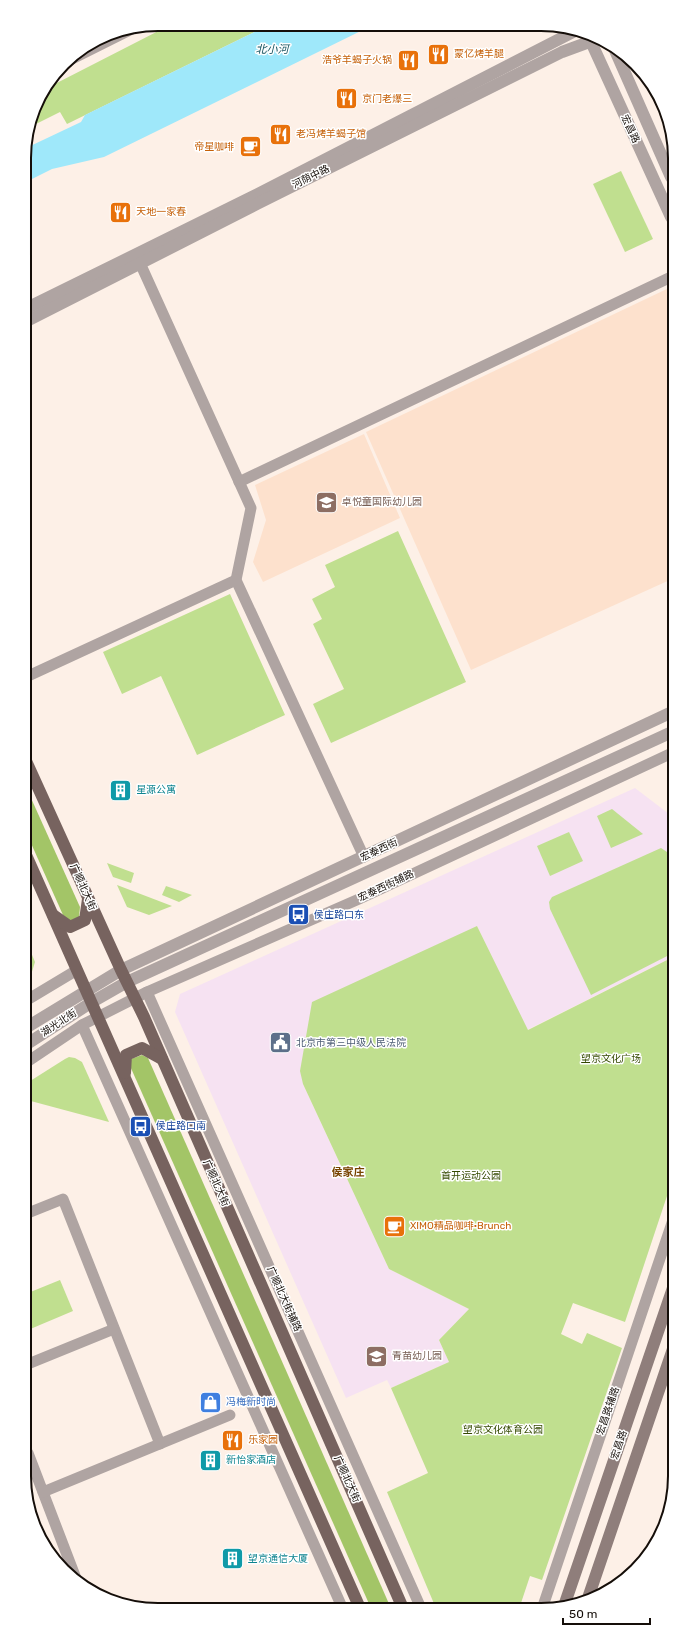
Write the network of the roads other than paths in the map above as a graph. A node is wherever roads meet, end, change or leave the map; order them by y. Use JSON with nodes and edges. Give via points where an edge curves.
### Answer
{"nodes":[{"id":1,"x":569,"y":34,"type":"edge"},
{"id":2,"x":587,"y":40,"type":"edge"},
{"id":3,"x":594,"y":44,"type":"edge"},
{"id":4,"x":618,"y":57,"type":"edge"},
{"id":5,"x":668,"y":169,"type":"edge"},
{"id":6,"x":668,"y":210,"type":"edge"},
{"id":7,"x":140,"y":263,"type":"junction"},
{"id":8,"x":668,"y":278,"type":"edge"},
{"id":9,"x":31,"y":306,"type":"edge"},
{"id":10,"x":31,"y":319,"type":"edge"},
{"id":11,"x":239,"y":482,"type":"junction"},
{"id":12,"x":236,"y":580,"type":"junction"},
{"id":13,"x":31,"y":675,"type":"edge"},
{"id":14,"x":668,"y":714,"type":"edge"},
{"id":15,"x":668,"y":734,"type":"edge"},
{"id":16,"x":668,"y":755,"type":"edge"},
{"id":17,"x":31,"y":772,"type":"edge"},
{"id":18,"x":364,"y":857,"type":"junction"},
{"id":19,"x":31,"y":866,"type":"edge"},
{"id":20,"x":88,"y":899,"type":"junction"},
{"id":21,"x":52,"y":914,"type":"junction"},
{"id":22,"x":77,"y":970,"type":"junction"},
{"id":23,"x":120,"y":970,"type":"junction"},
{"id":24,"x":127,"y":982,"type":"junction"},
{"id":25,"x":86,"y":990,"type":"junction"},
{"id":26,"x":147,"y":992,"type":"junction"},
{"id":27,"x":31,"y":998,"type":"edge"},
{"id":28,"x":135,"y":998,"type":"junction"},
{"id":29,"x":92,"y":1002,"type":"junction"},
{"id":30,"x":98,"y":1016,"type":"junction"},
{"id":31,"x":31,"y":1024,"type":"edge"},
{"id":32,"x":82,"y":1025,"type":"junction"},
{"id":33,"x":31,"y":1041,"type":"edge"},
{"id":34,"x":31,"y":1059,"type":"edge"},
{"id":35,"x":162,"y":1060,"type":"junction"},
{"id":36,"x":125,"y":1078,"type":"junction"},
{"id":37,"x":31,"y":1212,"type":"edge"},
{"id":38,"x":668,"y":1235,"type":"edge"},
{"id":39,"x":668,"y":1303,"type":"edge"},
{"id":40,"x":114,"y":1329,"type":"junction"},
{"id":41,"x":31,"y":1363,"type":"edge"},
{"id":42,"x":668,"y":1364,"type":"edge"},
{"id":43,"x":230,"y":1414,"type":"dead end"},
{"id":44,"x":160,"y":1444,"type":"junction"},
{"id":45,"x":31,"y":1461,"type":"edge"},
{"id":46,"x":43,"y":1492,"type":"junction"},
{"id":47,"x":73,"y":1571,"type":"edge"},
{"id":48,"x":590,"y":1593,"type":"edge"},
{"id":49,"x":566,"y":1600,"type":"edge"},
{"id":50,"x":341,"y":1603,"type":"edge"},
{"id":51,"x":358,"y":1603,"type":"edge"},
{"id":52,"x":401,"y":1603,"type":"edge"},
{"id":53,"x":419,"y":1603,"type":"edge"},
{"id":54,"x":544,"y":1603,"type":"edge"}],
"edges":[{"from":1,"to":9,"type":"street","name":"河荫中路","via":[[250,198]]},
{"from":2,"to":7,"type":"street","name":"河荫中路"},
{"from":3,"to":6,"type":"street","name":"宏昌路"},
{"from":4,"to":5,"type":"street","name":"宏昌路"},
{"from":7,"to":10,"type":"street","name":"河荫中路"},
{"from":7,"to":11,"type":"street"},
{"from":8,"to":11,"type":"street"},
{"from":11,"to":12,"type":"street","via":[[251,508]]},
{"from":12,"to":13,"type":"street"},
{"from":12,"to":18,"type":"street"},
{"from":14,"to":18,"type":"street","name":"宏泰西街"},
{"from":15,"to":24,"type":"street","name":"宏泰西街"},
{"from":16,"to":26,"type":"street","name":"宏泰西街辅路","via":[[359,899]]},
{"from":17,"to":20,"type":"main road","name":"广顺北大街"},
{"from":18,"to":23,"type":"street","name":"宏泰西街"},
{"from":19,"to":21,"type":"main road"},
{"from":20,"to":21,"type":"main road","via":[[85,920],[70,927]]},
{"from":20,"to":23,"type":"main road","name":"广顺北大街"},
{"from":21,"to":22,"type":"main road"},
{"from":22,"to":25,"type":"main road"},
{"from":22,"to":27,"type":"street"},
{"from":23,"to":24,"type":"main road","name":"广顺北大街"},
{"from":23,"to":25,"type":"street","name":"宏泰西街"},
{"from":24,"to":28,"type":"main road","name":"广顺北大街"},
{"from":24,"to":29,"type":"street","name":"宏泰西街"},
{"from":25,"to":29,"type":"main road"},
{"from":25,"to":31,"type":"street","name":"湖光北街"},
{"from":26,"to":28,"type":"street","name":"宏泰西街辅路"},
{"from":26,"to":53,"type":"street","name":"广顺北大街辅路"},
{"from":28,"to":30,"type":"street","name":"宏泰西街辅路"},
{"from":28,"to":35,"type":"main road","name":"广顺北大街"},
{"from":29,"to":30,"type":"main road"},
{"from":29,"to":33,"type":"street","name":"湖光北街"},
{"from":30,"to":32,"type":"street","name":"宏泰西街辅路"},
{"from":30,"to":36,"type":"main road"},
{"from":32,"to":34,"type":"street","name":"宏泰西街辅路"},
{"from":32,"to":50,"type":"street"},
{"from":35,"to":36,"type":"main road","via":[[142,1048],[126,1055]]},
{"from":35,"to":52,"type":"main road","name":"广顺北大街"},
{"from":36,"to":51,"type":"main road"},
{"from":37,"to":40,"type":"street","via":[[62,1199]]},
{"from":38,"to":54,"type":"street","name":"宏昌路辅路"},
{"from":39,"to":49,"type":"main road","name":"宏昌路"},
{"from":40,"to":41,"type":"street"},
{"from":40,"to":44,"type":"street"},
{"from":42,"to":48,"type":"main road","name":"宏昌路"},
{"from":43,"to":44,"type":"street"},
{"from":44,"to":46,"type":"street"},
{"from":45,"to":46,"type":"street"},
{"from":46,"to":47,"type":"street"}]}
